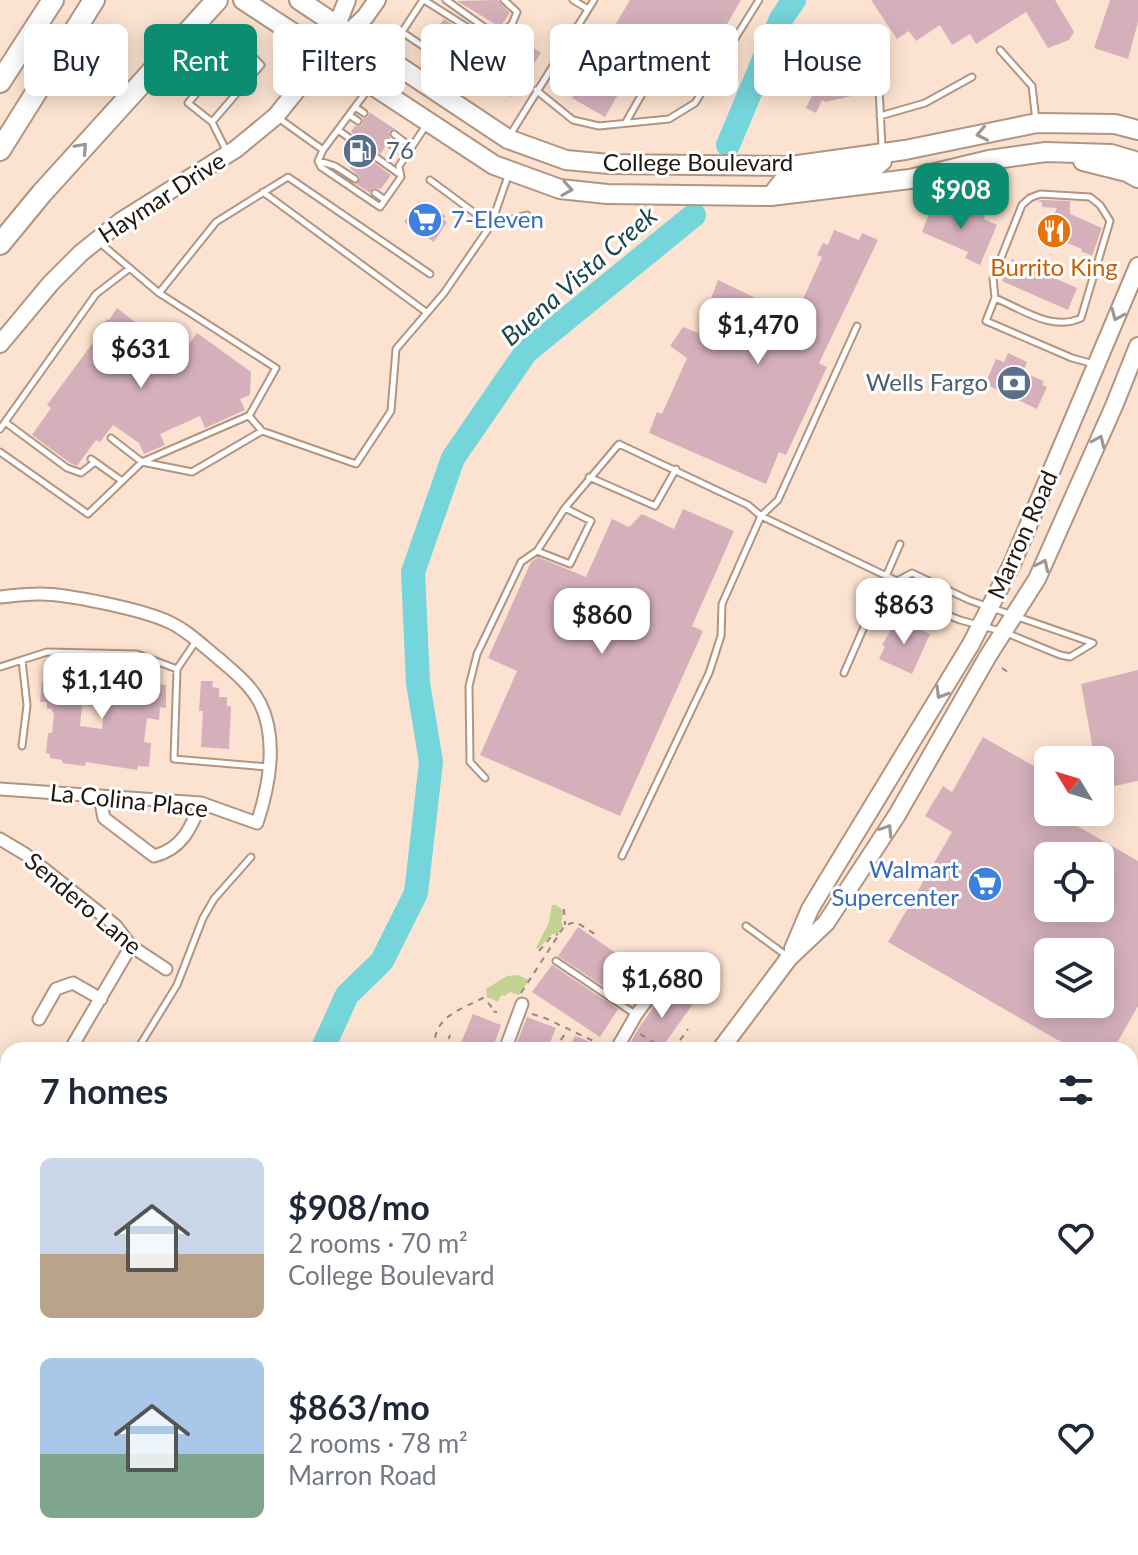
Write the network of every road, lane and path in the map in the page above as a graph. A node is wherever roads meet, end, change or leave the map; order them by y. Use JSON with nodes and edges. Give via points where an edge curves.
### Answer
{"nodes":[{"id":1,"x":53,"y":0,"type":"edge"},
{"id":2,"x":94,"y":0,"type":"edge"},
{"id":3,"x":217,"y":0,"type":"edge"},
{"id":4,"x":243,"y":0,"type":"edge"},
{"id":5,"x":299,"y":0,"type":"edge"},
{"id":6,"x":347,"y":0,"type":"edge"},
{"id":7,"x":377,"y":0,"type":"edge"},
{"id":8,"x":424,"y":0,"type":"edge"},
{"id":9,"x":446,"y":0,"type":"edge"},
{"id":10,"x":504,"y":0,"type":"edge"},
{"id":11,"x":573,"y":0,"type":"edge"},
{"id":12,"x":594,"y":0,"type":"edge"},
{"id":13,"x":759,"y":0,"type":"edge"},
{"id":14,"x":588,"y":9,"type":"junction"},
{"id":15,"x":279,"y":24,"type":"edge"},
{"id":16,"x":333,"y":24,"type":"edge"},
{"id":17,"x":343,"y":24,"type":"edge"},
{"id":18,"x":353,"y":24,"type":"edge"},
{"id":19,"x":1000,"y":50,"type":"dead end"},
{"id":20,"x":405,"y":71,"type":"edge"},
{"id":21,"x":972,"y":77,"type":"dead end"},
{"id":22,"x":0,"y":82,"type":"edge"},
{"id":23,"x":536,"y":90,"type":"junction"},
{"id":24,"x":292,"y":96,"type":"edge"},
{"id":25,"x":363,"y":96,"type":"edge"},
{"id":26,"x":386,"y":96,"type":"edge"},
{"id":27,"x":641,"y":96,"type":"edge"},
{"id":28,"x":879,"y":96,"type":"edge"},
{"id":29,"x":355,"y":107,"type":"junction"},
{"id":30,"x":364,"y":113,"type":"dead end"},
{"id":31,"x":349,"y":115,"type":"junction"},
{"id":32,"x":276,"y":116,"type":"junction"},
{"id":33,"x":880,"y":116,"type":"junction"},
{"id":34,"x":358,"y":121,"type":"dead end"},
{"id":35,"x":212,"y":122,"type":"junction"},
{"id":36,"x":428,"y":123,"type":"junction"},
{"id":37,"x":625,"y":123,"type":"junction"},
{"id":38,"x":1037,"y":123,"type":"junction"},
{"id":39,"x":338,"y":130,"type":"junction"},
{"id":40,"x":1138,"y":130,"type":"edge"},
{"id":41,"x":394,"y":134,"type":"dead end"},
{"id":42,"x":508,"y":139,"type":"junction"},
{"id":43,"x":389,"y":143,"type":"dead end"},
{"id":44,"x":411,"y":147,"type":"junction"},
{"id":45,"x":0,"y":150,"type":"edge"},
{"id":46,"x":323,"y":150,"type":"junction"},
{"id":47,"x":469,"y":150,"type":"junction"},
{"id":48,"x":882,"y":153,"type":"junction"},
{"id":49,"x":547,"y":154,"type":"junction"},
{"id":50,"x":1033,"y":154,"type":"junction"},
{"id":51,"x":228,"y":155,"type":"junction"},
{"id":52,"x":407,"y":155,"type":"junction"},
{"id":53,"x":318,"y":161,"type":"junction"},
{"id":54,"x":1138,"y":162,"type":"edge"},
{"id":55,"x":509,"y":172,"type":"junction"},
{"id":56,"x":399,"y":173,"type":"junction"},
{"id":57,"x":1138,"y":178,"type":"edge"},
{"id":58,"x":355,"y":179,"type":"dead end"},
{"id":59,"x":430,"y":180,"type":"dead end"},
{"id":60,"x":263,"y":192,"type":"junction"},
{"id":61,"x":375,"y":193,"type":"dead end"},
{"id":62,"x":771,"y":196,"type":"junction"},
{"id":63,"x":385,"y":200,"type":"junction"},
{"id":64,"x":527,"y":215,"type":"dead end"},
{"id":65,"x":491,"y":225,"type":"junction"},
{"id":66,"x":97,"y":241,"type":"junction"},
{"id":67,"x":0,"y":244,"type":"edge"},
{"id":68,"x":1138,"y":266,"type":"edge"},
{"id":69,"x":130,"y":268,"type":"junction"},
{"id":70,"x":430,"y":274,"type":"dead end"},
{"id":71,"x":159,"y":293,"type":"junction"},
{"id":72,"x":995,"y":298,"type":"junction"},
{"id":73,"x":426,"y":312,"type":"junction"},
{"id":74,"x":857,"y":326,"type":"dead end"},
{"id":75,"x":0,"y":344,"type":"edge"},
{"id":76,"x":1138,"y":346,"type":"edge"},
{"id":77,"x":1095,"y":364,"type":"junction"},
{"id":78,"x":249,"y":416,"type":"junction"},
{"id":79,"x":5,"y":422,"type":"junction"},
{"id":80,"x":0,"y":429,"type":"edge"},
{"id":81,"x":262,"y":431,"type":"junction"},
{"id":82,"x":111,"y":438,"type":"dead end"},
{"id":83,"x":0,"y":452,"type":"edge"},
{"id":84,"x":142,"y":462,"type":"junction"},
{"id":85,"x":676,"y":469,"type":"junction"},
{"id":86,"x":589,"y":477,"type":"junction"},
{"id":87,"x":122,"y":481,"type":"junction"},
{"id":88,"x":565,"y":508,"type":"junction"},
{"id":89,"x":761,"y":516,"type":"junction"},
{"id":90,"x":900,"y":544,"type":"dead end"},
{"id":91,"x":537,"y":551,"type":"junction"},
{"id":92,"x":887,"y":575,"type":"junction"},
{"id":93,"x":897,"y":581,"type":"junction"},
{"id":94,"x":0,"y":597,"type":"edge"},
{"id":95,"x":990,"y":606,"type":"junction"},
{"id":96,"x":1015,"y":615,"type":"junction"},
{"id":97,"x":980,"y":626,"type":"junction"},
{"id":98,"x":1004,"y":632,"type":"junction"},
{"id":99,"x":197,"y":641,"type":"junction"},
{"id":100,"x":22,"y":660,"type":"junction"},
{"id":101,"x":0,"y":667,"type":"edge"},
{"id":102,"x":1002,"y":668,"type":"dead end"},
{"id":103,"x":177,"y":669,"type":"junction"},
{"id":104,"x":844,"y":673,"type":"dead end"},
{"id":105,"x":1009,"y":673,"type":"dead end"},
{"id":106,"x":22,"y":746,"type":"dead end"},
{"id":107,"x":270,"y":767,"type":"junction"},
{"id":108,"x":485,"y":778,"type":"dead end"},
{"id":109,"x":0,"y":789,"type":"edge"},
{"id":110,"x":100,"y":798,"type":"junction"},
{"id":111,"x":201,"y":803,"type":"junction"},
{"id":112,"x":0,"y":839,"type":"edge"},
{"id":113,"x":622,"y":856,"type":"dead end"},
{"id":114,"x":251,"y":857,"type":"dead end"},
{"id":115,"x":564,"y":909,"type":"dead end"},
{"id":116,"x":565,"y":925,"type":"dead end"},
{"id":117,"x":746,"y":926,"type":"dead end"},
{"id":118,"x":560,"y":935,"type":"dead end"},
{"id":119,"x":131,"y":946,"type":"junction"},
{"id":120,"x":539,"y":951,"type":"dead end"},
{"id":121,"x":626,"y":954,"type":"dead end"},
{"id":122,"x":789,"y":958,"type":"junction"},
{"id":123,"x":556,"y":961,"type":"dead end"},
{"id":124,"x":166,"y":969,"type":"dead end"},
{"id":125,"x":658,"y":976,"type":"joint"},
{"id":126,"x":101,"y":999,"type":"junction"},
{"id":127,"x":525,"y":1008,"type":"joint"},
{"id":128,"x":497,"y":1012,"type":"dead end"},
{"id":129,"x":636,"y":1015,"type":"junction"},
{"id":130,"x":39,"y":1019,"type":"dead end"},
{"id":131,"x":627,"y":1029,"type":"junction"},
{"id":132,"x":688,"y":1029,"type":"dead end"},
{"id":133,"x":567,"y":1030,"type":"junction"},
{"id":134,"x":450,"y":1035,"type":"dead end"},
{"id":135,"x":75,"y":1042,"type":"edge"},
{"id":136,"x":142,"y":1042,"type":"edge"},
{"id":137,"x":436,"y":1042,"type":"edge"},
{"id":138,"x":447,"y":1042,"type":"edge"},
{"id":139,"x":509,"y":1042,"type":"edge"},
{"id":140,"x":559,"y":1042,"type":"edge"},
{"id":141,"x":595,"y":1042,"type":"edge"},
{"id":142,"x":617,"y":1042,"type":"edge"},
{"id":143,"x":653,"y":1042,"type":"edge"},
{"id":144,"x":679,"y":1042,"type":"edge"},
{"id":145,"x":726,"y":1042,"type":"edge"}],
"edges":[{"from":1,"to":22,"type":"highway"},
{"from":2,"to":45,"type":"highway"},
{"from":67,"to":3,"type":"highway","one_way":true},
{"from":4,"to":15,"type":"main road","name":"College Boulevard"},
{"from":5,"to":16,"type":"main road","name":"College Boulevard"},
{"from":6,"to":17,"type":"street"},
{"from":7,"to":18,"type":"street","name":"Haymar Drive"},
{"from":8,"to":8,"type":"lane","via":[[484,38],[479,60],[468,70],[458,70],[402,32]]},
{"from":9,"to":10,"type":"lane","via":[[491,32],[502,33],[517,12]]},
{"from":11,"to":14,"type":"lane"},
{"from":12,"to":14,"type":"lane"},
{"from":13,"to":37,"type":"lane","via":[[695,103],[669,119]]},
{"from":14,"to":23,"type":"lane"},
{"from":19,"to":38,"type":"lane","via":[[1032,86]]},
{"from":20,"to":42,"type":"main road","name":"College Boulevard"},
{"from":21,"to":33,"type":"lane","via":[[925,103]]},
{"from":23,"to":37,"type":"lane","via":[[573,120],[599,126]]},
{"from":23,"to":42,"type":"lane"},
{"from":24,"to":32,"type":"street","name":"Haymar Drive"},
{"from":25,"to":29,"type":"lane"},
{"from":26,"to":36,"type":"main road","name":"College Boulevard"},
{"from":27,"to":37,"type":"lane"},
{"from":28,"to":33,"type":"lane"},
{"from":29,"to":30,"type":"lane"},
{"from":29,"to":31,"type":"lane"},
{"from":31,"to":34,"type":"lane"},
{"from":31,"to":39,"type":"lane"},
{"from":32,"to":46,"type":"lane"},
{"from":32,"to":51,"type":"street","name":"Haymar Drive"},
{"from":33,"to":48,"type":"lane"},
{"from":35,"to":35,"type":"lane","via":[[188,103],[240,43],[261,65]]},
{"from":35,"to":51,"type":"lane"},
{"from":36,"to":44,"type":"lane"},
{"from":36,"to":47,"type":"main road","name":"College Boulevard"},
{"from":38,"to":40,"type":"main road","name":"College Boulevard","via":[[1115,124]]},
{"from":38,"to":48,"type":"main road","name":"College Boulevard","one_way":true},
{"from":39,"to":46,"type":"lane"},
{"from":39,"to":56,"type":"lane"},
{"from":41,"to":44,"type":"lane"},
{"from":42,"to":47,"type":"main road","via":[[487,140]]},
{"from":42,"to":49,"type":"main road","name":"College Boulevard"},
{"from":43,"to":52,"type":"lane"},
{"from":44,"to":52,"type":"lane"},
{"from":46,"to":53,"type":"lane"},
{"from":47,"to":55,"type":"main road","name":"College Boulevard"},
{"from":48,"to":49,"type":"main road","name":"College Boulevard","via":[[791,166],[739,167],[609,164]]},
{"from":48,"to":62,"type":"main road","via":[[875,167],[783,181]]},
{"from":49,"to":55,"type":"main road","via":[[543,161],[517,164]]},
{"from":50,"to":54,"type":"main road","name":"College Boulevard","via":[[1111,154]]},
{"from":50,"to":57,"type":"main road","via":[[1084,161]]},
{"from":50,"to":62,"type":"main road","name":"College Boulevard","via":[[910,179]]},
{"from":51,"to":66,"type":"street","name":"Haymar Drive"},
{"from":52,"to":56,"type":"lane"},
{"from":53,"to":58,"type":"lane"},
{"from":53,"to":63,"type":"lane","via":[[380,207]]},
{"from":55,"to":62,"type":"main road","name":"College Boulevard","one_way":true,"via":[[560,189],[607,194]]},
{"from":55,"to":65,"type":"lane"},
{"from":56,"to":63,"type":"lane"},
{"from":59,"to":65,"type":"lane"},
{"from":60,"to":70,"type":"lane","via":[[288,177]]},
{"from":60,"to":71,"type":"lane","via":[[216,222]]},
{"from":60,"to":73,"type":"lane"},
{"from":61,"to":63,"type":"lane"},
{"from":64,"to":65,"type":"lane"},
{"from":65,"to":73,"type":"lane"},
{"from":66,"to":69,"type":"lane"},
{"from":66,"to":75,"type":"street","name":"Haymar Drive","via":[[51,283]]},
{"from":68,"to":77,"type":"street","name":"Marron Road","one_way":true},
{"from":69,"to":71,"type":"lane"},
{"from":69,"to":79,"type":"lane","via":[[96,294]]},
{"from":71,"to":78,"type":"lane","via":[[276,368]]},
{"from":72,"to":72,"type":"lane","via":[[993,278],[1022,205],[1040,194],[1090,197],[1100,205],[1110,221],[1081,318],[1069,324],[1046,321]]},
{"from":72,"to":77,"type":"lane","via":[[986,321]]},
{"from":73,"to":81,"type":"lane","via":[[396,349],[391,411],[356,464]]},
{"from":74,"to":89,"type":"lane","via":[[778,500]]},
{"from":96,"to":76,"type":"street","name":"Marron Road","one_way":true,"via":[[1049,553]]},
{"from":77,"to":95,"type":"street","name":"Marron Road"},
{"from":78,"to":81,"type":"lane"},
{"from":78,"to":84,"type":"lane"},
{"from":79,"to":80,"type":"lane"},
{"from":79,"to":87,"type":"lane","via":[[67,468],[81,473],[93,460]]},
{"from":81,"to":84,"type":"lane","via":[[192,472]]},
{"from":82,"to":84,"type":"lane"},
{"from":83,"to":87,"type":"lane","via":[[88,514]]},
{"from":84,"to":87,"type":"lane"},
{"from":85,"to":86,"type":"lane","via":[[619,444]]},
{"from":85,"to":86,"type":"lane","via":[[655,506]]},
{"from":85,"to":89,"type":"lane"},
{"from":86,"to":88,"type":"lane"},
{"from":88,"to":91,"type":"lane"},
{"from":88,"to":91,"type":"lane","via":[[591,521],[570,564]]},
{"from":89,"to":92,"type":"lane"},
{"from":89,"to":113,"type":"lane","via":[[722,604],[721,636],[709,673]]},
{"from":90,"to":92,"type":"lane"},
{"from":91,"to":108,"type":"lane","via":[[521,562],[477,654],[469,686],[470,762]]},
{"from":92,"to":93,"type":"lane"},
{"from":92,"to":104,"type":"lane"},
{"from":93,"to":95,"type":"lane","via":[[912,573]]},
{"from":93,"to":97,"type":"lane","via":[[905,598]]},
{"from":94,"to":99,"type":"street","via":[[39,594],[146,613]]},
{"from":95,"to":96,"type":"lane"},
{"from":95,"to":97,"type":"street","name":"Marron Road"},
{"from":96,"to":98,"type":"street","name":"Marron Road"},
{"from":96,"to":98,"type":"lane","via":[[1093,643],[1070,657]]},
{"from":97,"to":98,"type":"lane"},
{"from":97,"to":122,"type":"street","name":"Marron Road","one_way":true,"via":[[810,909]]},
{"from":122,"to":98,"type":"street","name":"Marron Road","one_way":true,"via":[[826,923],[897,815]]},
{"from":99,"to":103,"type":"lane"},
{"from":99,"to":107,"type":"street","via":[[246,682],[261,705]]},
{"from":100,"to":101,"type":"lane"},
{"from":100,"to":103,"type":"lane","via":[[47,652],[137,654]]},
{"from":100,"to":106,"type":"lane","via":[[27,705]]},
{"from":102,"to":105,"type":"path"},
{"from":103,"to":107,"type":"lane","via":[[174,759]]},
{"from":107,"to":111,"type":"street","name":"La Colina Place","via":[[257,823]]},
{"from":109,"to":110,"type":"street","name":"La Colina Place"},
{"from":110,"to":111,"type":"street","name":"La Colina Place"},
{"from":110,"to":111,"type":"street","via":[[104,818],[154,856],[168,853],[185,837]]},
{"from":112,"to":119,"type":"street","name":"Sendero Lane","via":[[116,926]]},
{"from":114,"to":136,"type":"lane","via":[[214,899],[177,985]]},
{"from":115,"to":116,"type":"path"},
{"from":117,"to":122,"type":"lane"},
{"from":118,"to":120,"type":"path"},
{"from":119,"to":124,"type":"street","name":"Sendero Lane"},
{"from":119,"to":126,"type":"street"},
{"from":121,"to":125,"type":"path"},
{"from":122,"to":145,"type":"street","name":"Marron Road"},
{"from":123,"to":129,"type":"lane"},
{"from":125,"to":129,"type":"street"},
{"from":126,"to":130,"type":"street","via":[[73,983],[56,989]]},
{"from":126,"to":135,"type":"street"},
{"from":127,"to":133,"type":"path"},
{"from":127,"to":139,"type":"street"},
{"from":128,"to":137,"type":"path","via":[[483,998],[455,1010],[437,1028]]},
{"from":129,"to":131,"type":"street"},
{"from":131,"to":142,"type":"street"},
{"from":131,"to":143,"type":"path"},
{"from":132,"to":144,"type":"path"},
{"from":133,"to":140,"type":"path"},
{"from":133,"to":141,"type":"path"},
{"from":134,"to":138,"type":"path"}]}
